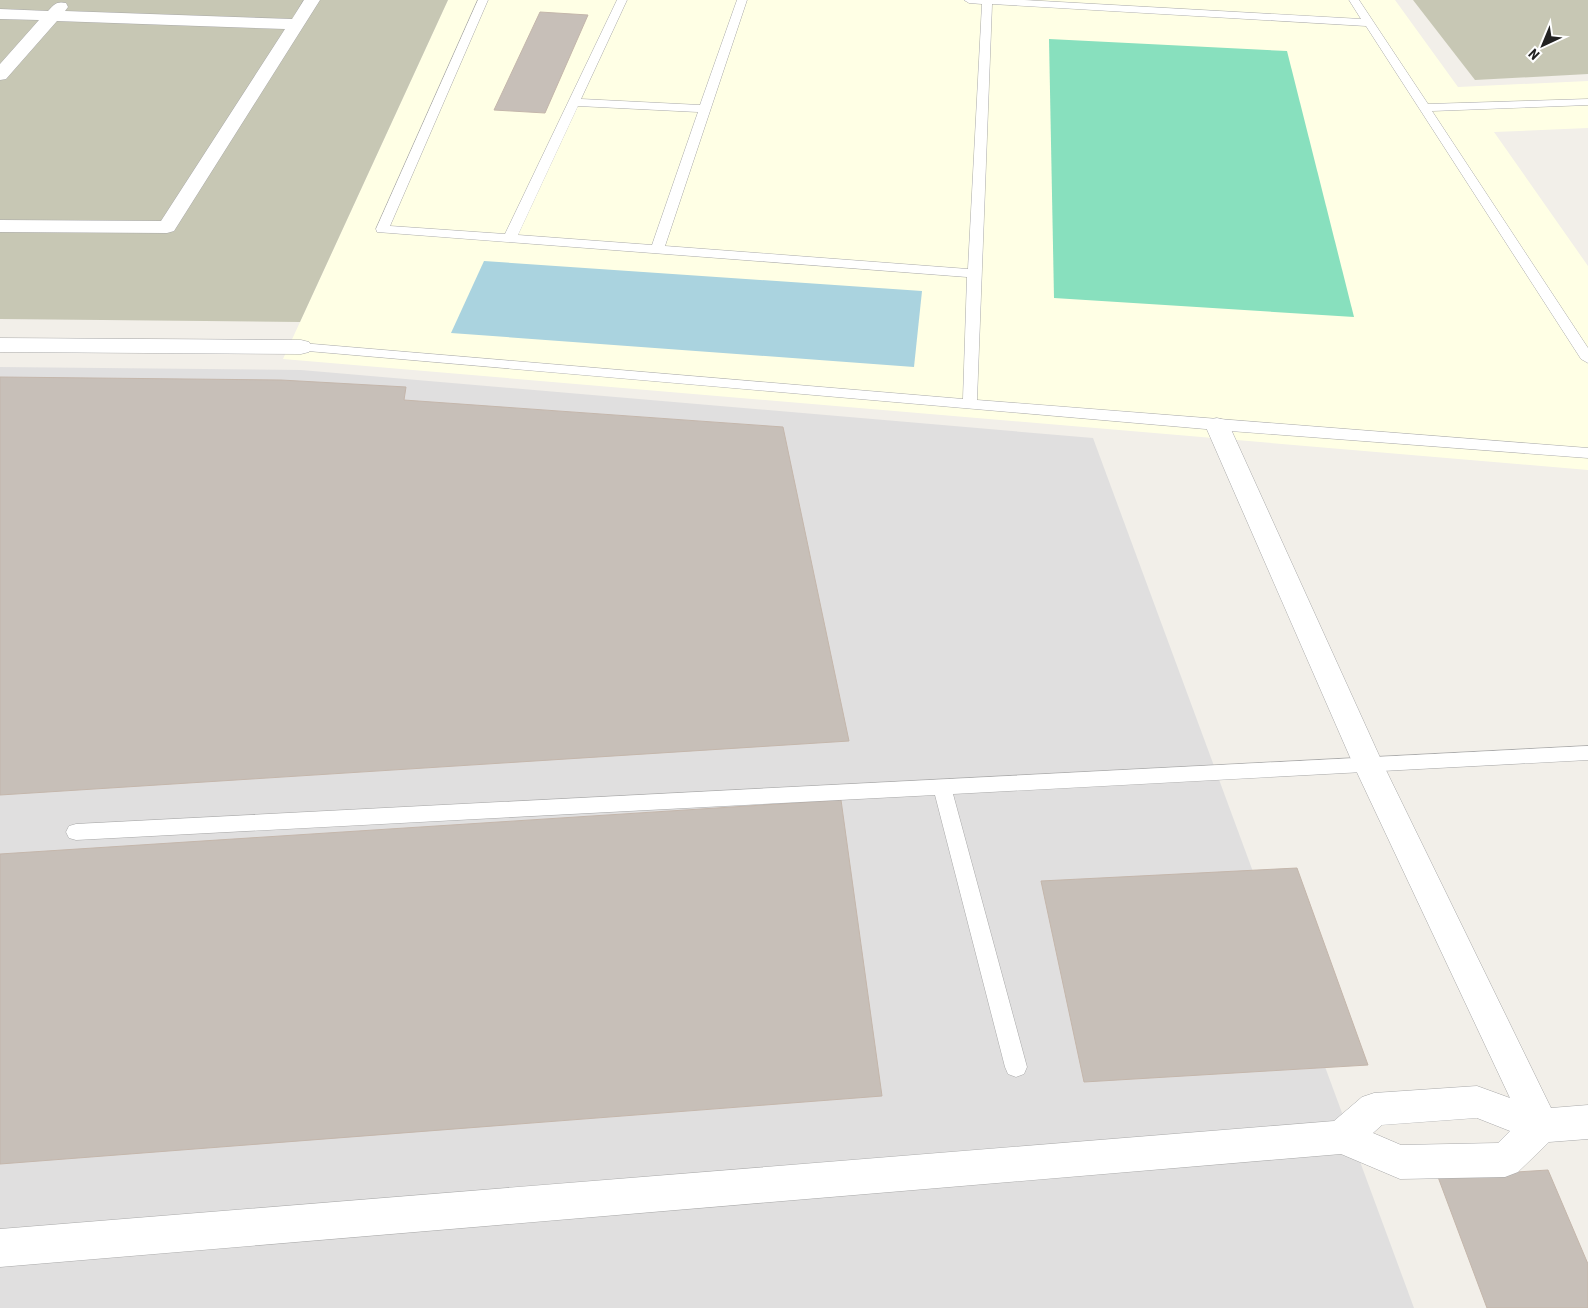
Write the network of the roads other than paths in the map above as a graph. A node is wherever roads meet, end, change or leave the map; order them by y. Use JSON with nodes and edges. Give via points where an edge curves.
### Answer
{"nodes":[{"id":1,"x":66,"y":0,"type":"edge"},
{"id":2,"x":312,"y":0,"type":"edge"},
{"id":3,"x":483,"y":0,"type":"edge"},
{"id":4,"x":622,"y":0,"type":"edge"},
{"id":5,"x":742,"y":0,"type":"edge"},
{"id":6,"x":969,"y":0,"type":"edge"},
{"id":7,"x":1354,"y":0,"type":"edge"},
{"id":8,"x":987,"y":1,"type":"edge"},
{"id":9,"x":0,"y":14,"type":"edge"},
{"id":10,"x":53,"y":16,"type":"junction"},
{"id":11,"x":296,"y":24,"type":"junction"},
{"id":12,"x":1369,"y":24,"type":"junction"},
{"id":13,"x":0,"y":75,"type":"edge"},
{"id":14,"x":575,"y":102,"type":"junction"},
{"id":15,"x":1588,"y":102,"type":"edge"},
{"id":16,"x":1424,"y":108,"type":"junction"},
{"id":17,"x":704,"y":109,"type":"junction"},
{"id":18,"x":0,"y":226,"type":"edge"},
{"id":19,"x":510,"y":238,"type":"junction"},
{"id":20,"x":657,"y":250,"type":"junction"},
{"id":21,"x":974,"y":273,"type":"junction"},
{"id":22,"x":0,"y":345,"type":"edge"},
{"id":23,"x":301,"y":347,"type":"joint"},
{"id":24,"x":1588,"y":359,"type":"edge"},
{"id":25,"x":970,"y":403,"type":"junction"},
{"id":26,"x":1216,"y":425,"type":"junction"},
{"id":27,"x":1588,"y":453,"type":"edge"},
{"id":28,"x":1588,"y":753,"type":"edge"},
{"id":29,"x":1368,"y":764,"type":"junction"},
{"id":30,"x":942,"y":786,"type":"junction"},
{"id":31,"x":76,"y":832,"type":"dead end"},
{"id":32,"x":1016,"y":1066,"type":"dead end"},
{"id":33,"x":1588,"y":1122,"type":"edge"},
{"id":34,"x":1542,"y":1126,"type":"junction"},
{"id":35,"x":1342,"y":1137,"type":"junction"},
{"id":36,"x":0,"y":1248,"type":"edge"}],
"edges":[{"from":1,"to":10,"type":"street"},
{"from":2,"to":11,"type":"street"},
{"from":3,"to":19,"type":"lane","via":[[382,229]]},
{"from":4,"to":14,"type":"lane"},
{"from":5,"to":17,"type":"lane"},
{"from":6,"to":8,"type":"lane"},
{"from":7,"to":12,"type":"lane"},
{"from":8,"to":12,"type":"lane"},
{"from":8,"to":21,"type":"lane"},
{"from":9,"to":10,"type":"street"},
{"from":10,"to":11,"type":"street"},
{"from":10,"to":13,"type":"street"},
{"from":11,"to":18,"type":"street","via":[[167,227]]},
{"from":12,"to":16,"type":"lane"},
{"from":14,"to":17,"type":"lane"},
{"from":14,"to":19,"type":"lane"},
{"from":15,"to":16,"type":"lane"},
{"from":16,"to":24,"type":"lane"},
{"from":17,"to":20,"type":"lane"},
{"from":19,"to":20,"type":"lane"},
{"from":20,"to":21,"type":"lane"},
{"from":21,"to":25,"type":"lane"},
{"from":22,"to":23,"type":"street"},
{"from":23,"to":25,"type":"lane"},
{"from":25,"to":26,"type":"lane"},
{"from":26,"to":27,"type":"lane"},
{"from":26,"to":29,"type":"street"},
{"from":28,"to":29,"type":"lane"},
{"from":29,"to":30,"type":"lane"},
{"from":29,"to":34,"type":"street"},
{"from":30,"to":31,"type":"lane"},
{"from":30,"to":32,"type":"lane"},
{"from":33,"to":34,"type":"street"},
{"from":34,"to":35,"type":"street","via":[[1477,1102],[1422,1104],[1374,1109]]},
{"from":34,"to":35,"type":"street","via":[[1505,1160],[1400,1162]]},
{"from":35,"to":36,"type":"street"}]}
